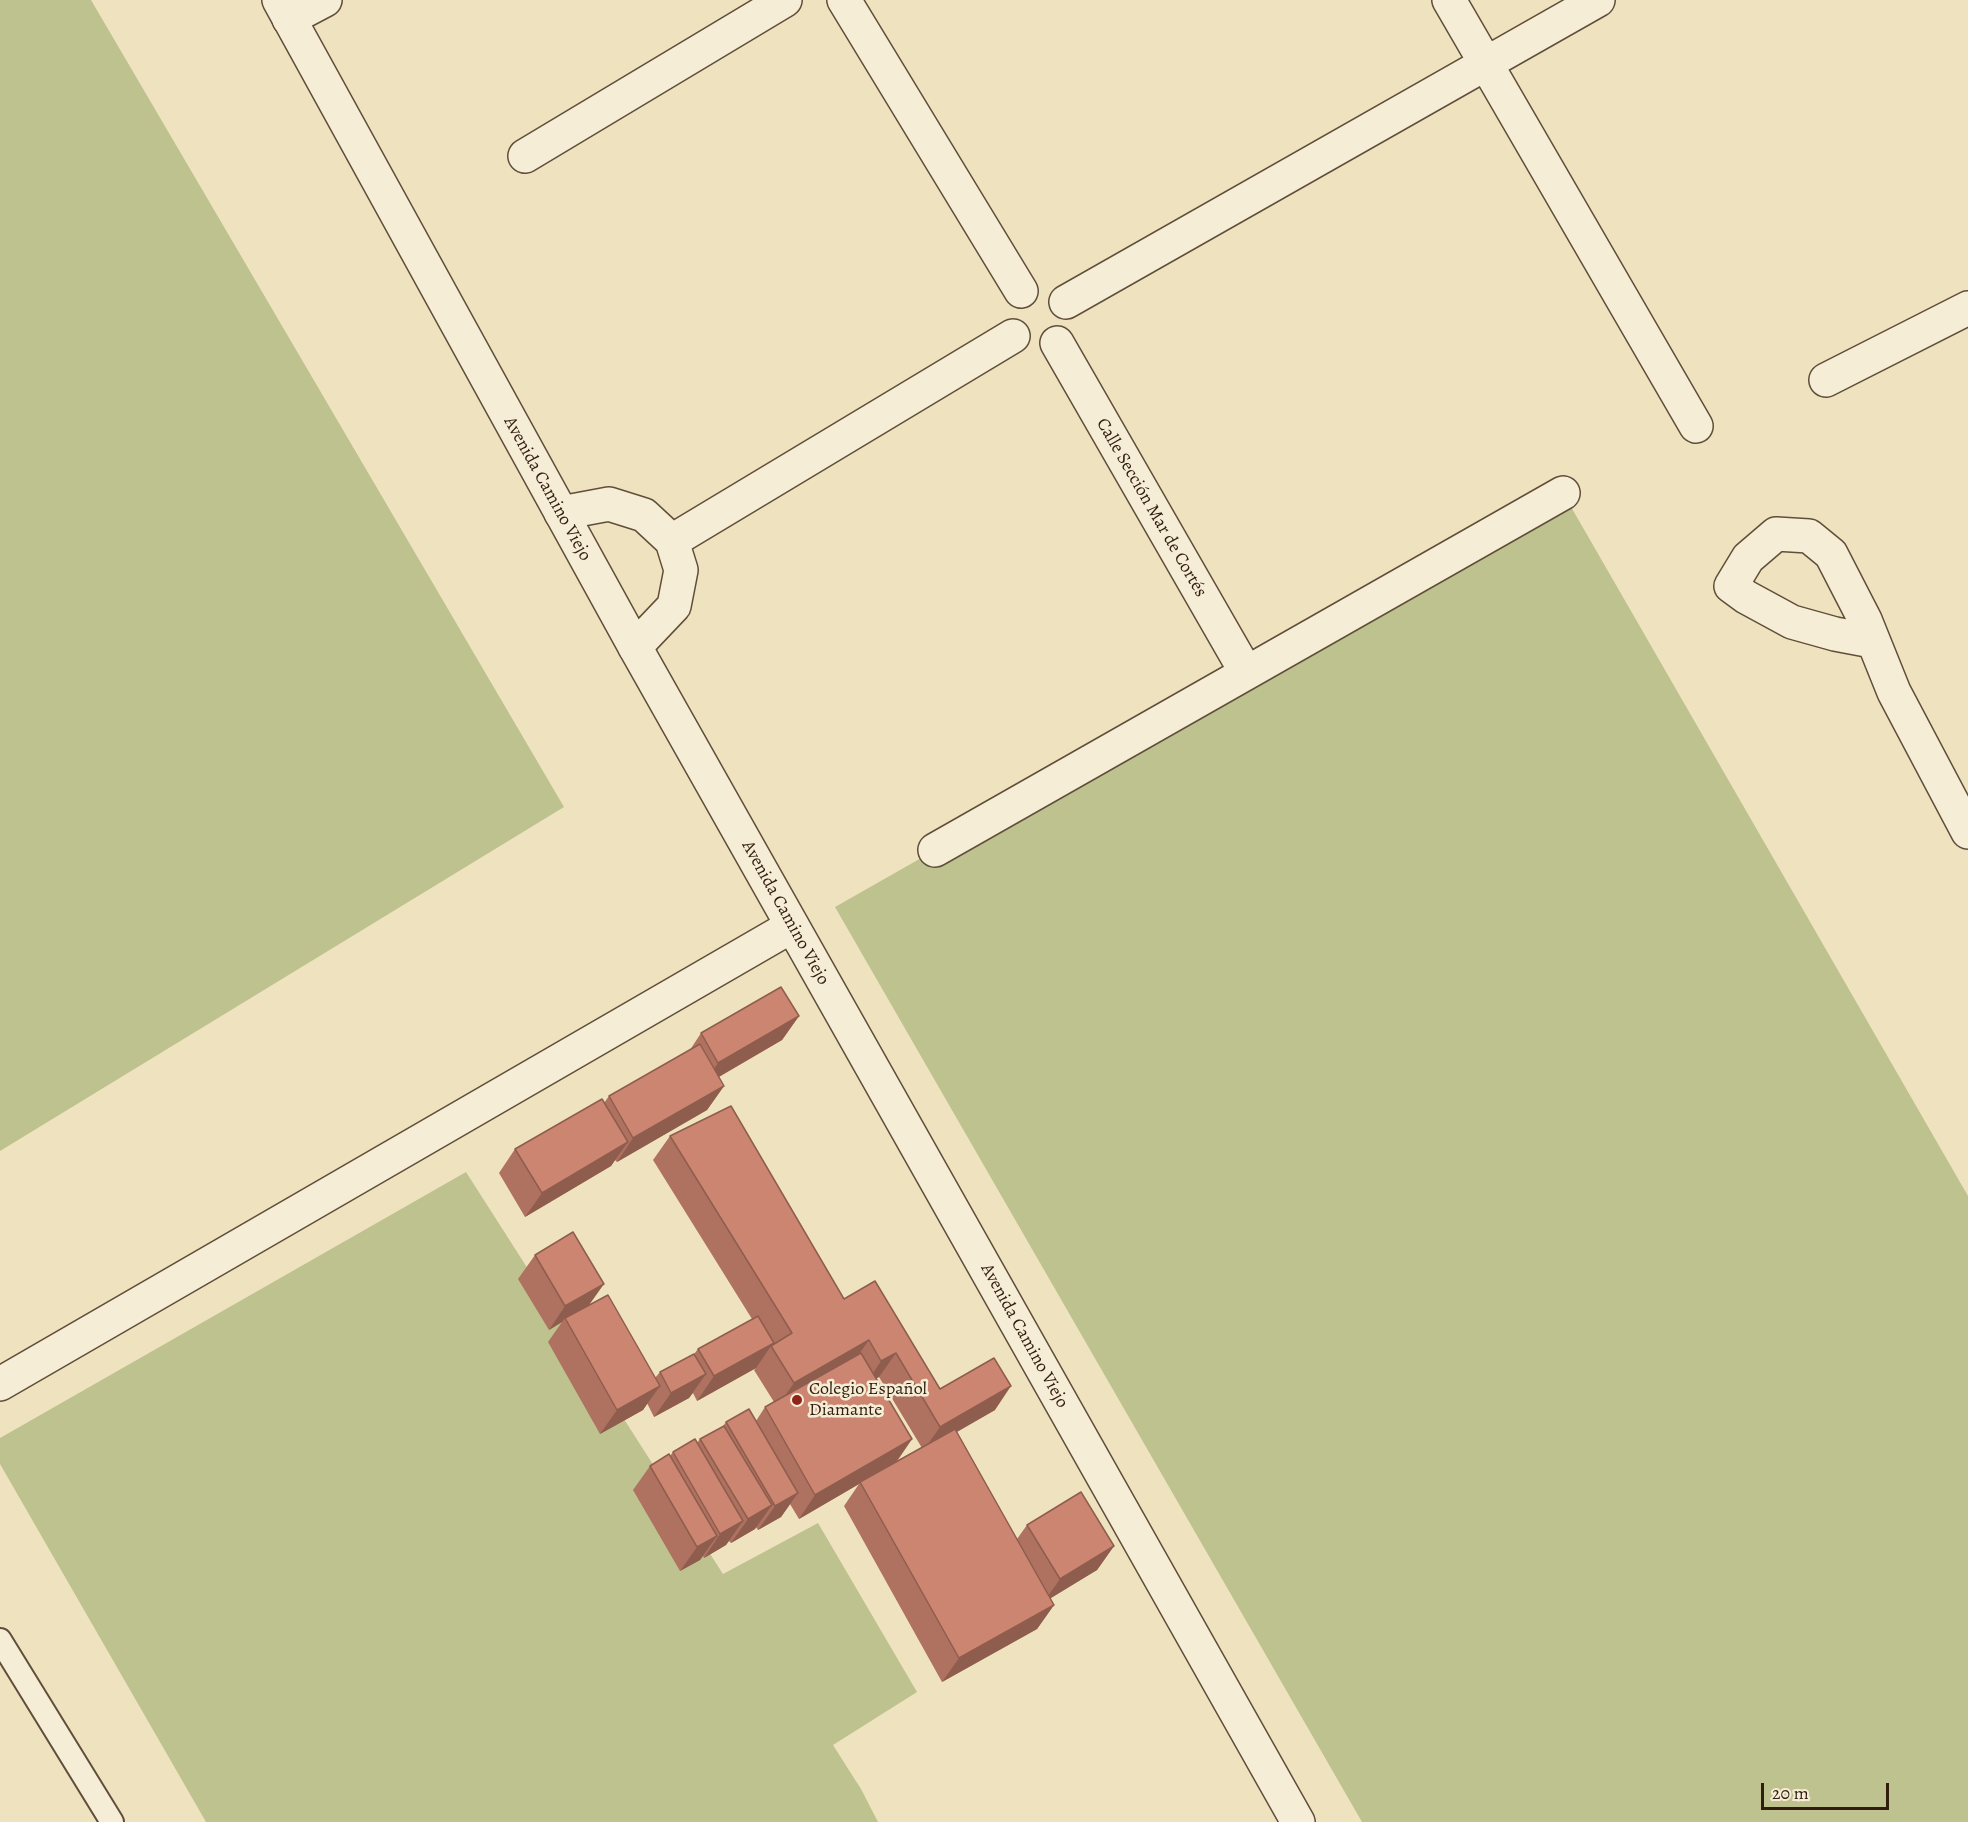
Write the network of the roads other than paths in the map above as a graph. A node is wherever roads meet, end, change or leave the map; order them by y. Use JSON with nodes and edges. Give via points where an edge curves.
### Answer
{"nodes":[{"id":1,"x":325,"y":0,"type":"edge"},
{"id":2,"x":785,"y":0,"type":"edge"},
{"id":3,"x":844,"y":0,"type":"edge"},
{"id":4,"x":1449,"y":0,"type":"edge"},
{"id":5,"x":1598,"y":0,"type":"edge"},
{"id":6,"x":284,"y":10,"type":"edge"},
{"id":7,"x":1486,"y":62,"type":"junction"},
{"id":8,"x":525,"y":156,"type":"dead end"},
{"id":9,"x":1021,"y":291,"type":"junction"},
{"id":10,"x":1066,"y":302,"type":"junction"},
{"id":11,"x":1968,"y":308,"type":"edge"},
{"id":12,"x":1013,"y":336,"type":"junction"},
{"id":13,"x":1057,"y":343,"type":"junction"},
{"id":14,"x":1826,"y":380,"type":"dead end"},
{"id":15,"x":1696,"y":426,"type":"dead end"},
{"id":16,"x":1563,"y":493,"type":"dead end"},
{"id":17,"x":561,"y":513,"type":"junction"},
{"id":18,"x":672,"y":541,"type":"junction"},
{"id":19,"x":1872,"y":640,"type":"dead end"},
{"id":20,"x":635,"y":647,"type":"junction"},
{"id":21,"x":1246,"y":672,"type":"junction"},
{"id":22,"x":1968,"y":832,"type":"edge"},
{"id":23,"x":935,"y":850,"type":"dead end"},
{"id":24,"x":792,"y":926,"type":"junction"},
{"id":25,"x":0,"y":1384,"type":"edge"},
{"id":26,"x":0,"y":1640,"type":"edge"},
{"id":27,"x":112,"y":1822,"type":"edge"},
{"id":28,"x":1298,"y":1822,"type":"edge"}],
"edges":[{"from":1,"to":6,"type":"street"},
{"from":2,"to":8,"type":"street"},
{"from":3,"to":9,"type":"street"},
{"from":4,"to":7,"type":"street"},
{"from":5,"to":7,"type":"street"},
{"from":6,"to":17,"type":"street","name":"Avenida Camino Viejo"},
{"from":7,"to":10,"type":"street"},
{"from":7,"to":15,"type":"street"},
{"from":9,"to":10,"type":"street","via":[[1037,287],[1053,291]]},
{"from":9,"to":12,"type":"street","via":[[1009,318]]},
{"from":10,"to":13,"type":"street","via":[[1070,318]]},
{"from":11,"to":14,"type":"street"},
{"from":12,"to":13,"type":"street","via":[[1028,347],[1041,349]]},
{"from":12,"to":18,"type":"street"},
{"from":13,"to":21,"type":"street","name":"Calle Sección Mar de Cortés"},
{"from":16,"to":21,"type":"street"},
{"from":17,"to":18,"type":"street","via":[[609,504],[644,515]]},
{"from":17,"to":20,"type":"street","name":"Avenida Camino Viejo"},
{"from":18,"to":20,"type":"street","via":[[681,570],[674,606]]},
{"from":19,"to":22,"type":"street","via":[[1894,692]]},
{"from":20,"to":24,"type":"street","name":"Avenida Camino Viejo"},
{"from":21,"to":23,"type":"street"},
{"from":24,"to":25,"type":"street"},
{"from":24,"to":28,"type":"street","name":"Avenida Camino Viejo"},
{"from":26,"to":27,"type":"lane"}]}
